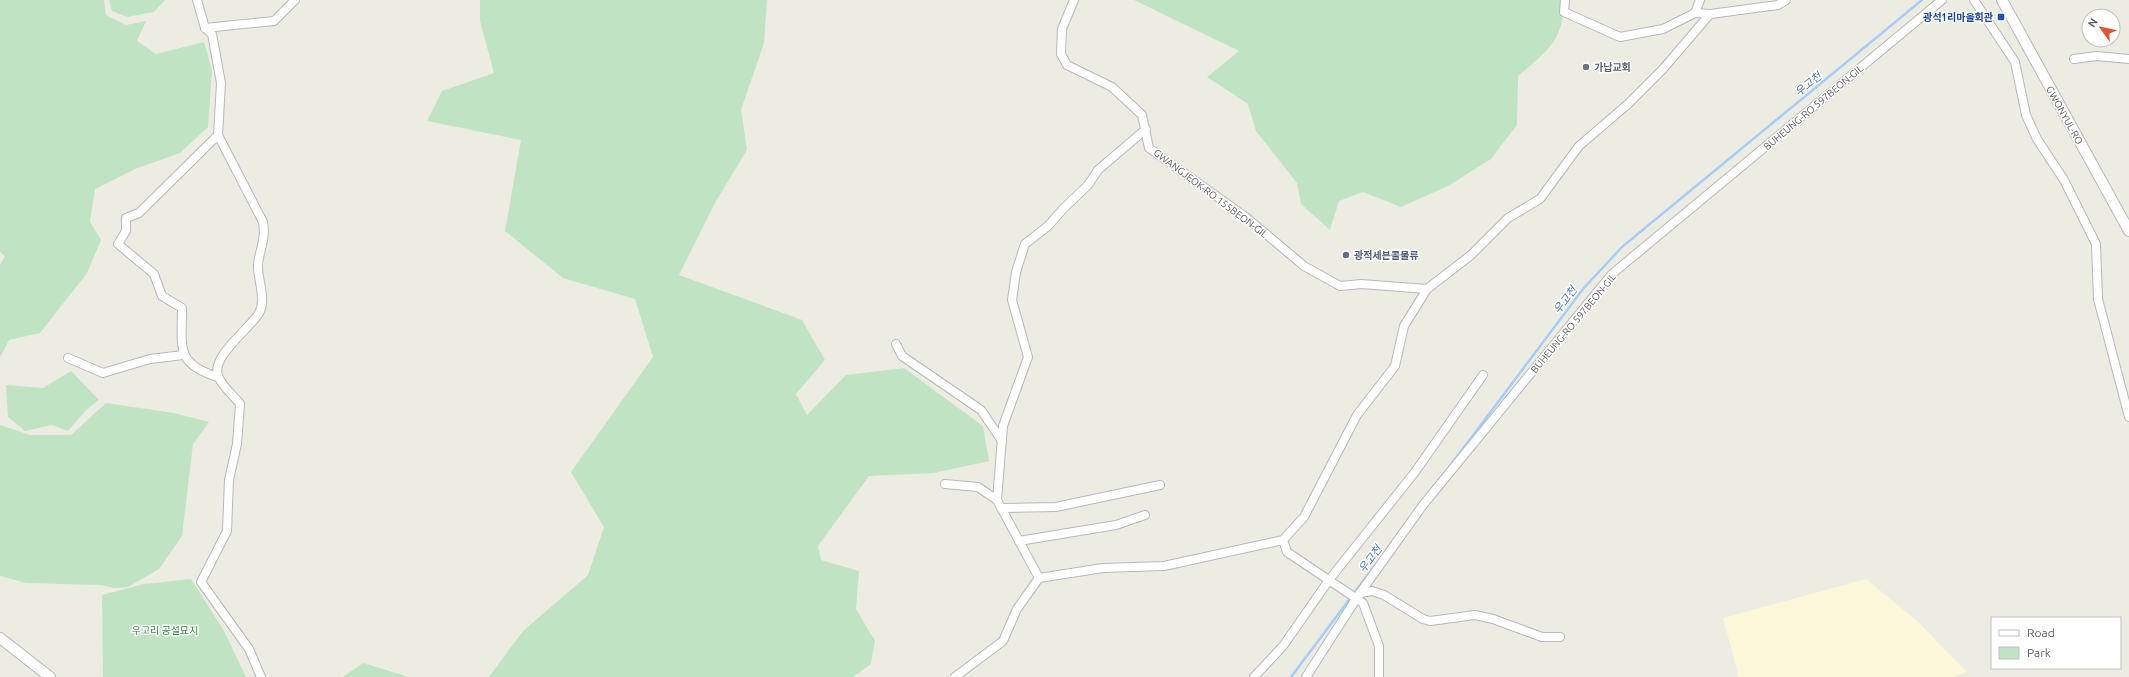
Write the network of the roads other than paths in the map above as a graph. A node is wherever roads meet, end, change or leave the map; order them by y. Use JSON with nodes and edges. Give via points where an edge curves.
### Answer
{"nodes":[{"id":1,"x":197,"y":0,"type":"edge"},
{"id":2,"x":295,"y":0,"type":"edge"},
{"id":3,"x":1074,"y":0,"type":"edge"},
{"id":4,"x":1565,"y":0,"type":"edge"},
{"id":5,"x":1700,"y":0,"type":"edge"},
{"id":6,"x":1786,"y":0,"type":"edge"},
{"id":7,"x":1942,"y":0,"type":"edge"},
{"id":8,"x":1974,"y":0,"type":"edge"},
{"id":9,"x":2002,"y":0,"type":"edge"},
{"id":10,"x":1695,"y":13,"type":"junction"},
{"id":11,"x":1710,"y":14,"type":"junction"},
{"id":12,"x":205,"y":28,"type":"junction"},
{"id":13,"x":2074,"y":59,"type":"dead end"},
{"id":14,"x":2129,"y":59,"type":"edge"},
{"id":15,"x":1146,"y":129,"type":"junction"},
{"id":16,"x":218,"y":135,"type":"junction"},
{"id":17,"x":2129,"y":231,"type":"edge"},
{"id":18,"x":1427,"y":289,"type":"junction"},
{"id":19,"x":896,"y":344,"type":"dead end"},
{"id":20,"x":183,"y":355,"type":"junction"},
{"id":21,"x":68,"y":358,"type":"dead end"},
{"id":22,"x":1483,"y":375,"type":"dead end"},
{"id":23,"x":218,"y":377,"type":"junction"},
{"id":24,"x":2129,"y":417,"type":"edge"},
{"id":25,"x":1002,"y":441,"type":"junction"},
{"id":26,"x":945,"y":484,"type":"dead end"},
{"id":27,"x":1160,"y":485,"type":"dead end"},
{"id":28,"x":999,"y":504,"type":"junction"},
{"id":29,"x":1145,"y":515,"type":"dead end"},
{"id":30,"x":1283,"y":540,"type":"junction"},
{"id":31,"x":1019,"y":541,"type":"junction"},
{"id":32,"x":1039,"y":578,"type":"junction"},
{"id":33,"x":1330,"y":581,"type":"junction"},
{"id":34,"x":1356,"y":596,"type":"junction"},
{"id":35,"x":1560,"y":637,"type":"dead end"},
{"id":36,"x":0,"y":638,"type":"edge"},
{"id":37,"x":50,"y":677,"type":"edge"},
{"id":38,"x":261,"y":677,"type":"edge"},
{"id":39,"x":955,"y":677,"type":"edge"},
{"id":40,"x":1254,"y":677,"type":"edge"},
{"id":41,"x":1306,"y":677,"type":"edge"},
{"id":42,"x":1379,"y":677,"type":"edge"}],
"edges":[{"from":1,"to":12,"type":"street"},
{"from":2,"to":12,"type":"street","via":[[274,21]]},
{"from":3,"to":15,"type":"street","name":"GWANGJEOK-RO 155BEON-GIL","via":[[1062,29],[1061,54],[1067,65],[1112,87],[1142,115]]},
{"from":4,"to":10,"type":"street","via":[[1564,12],[1620,37],[1663,29]]},
{"from":5,"to":10,"type":"street"},
{"from":6,"to":11,"type":"street","via":[[1778,5]]},
{"from":7,"to":34,"type":"street","name":"BUHEUNG-RO 597BEON-GIL","via":[[1612,274],[1423,506]]},
{"from":8,"to":24,"type":"street","via":[[2015,62],[2026,115],[2037,139],[2064,180],[2096,244],[2098,299]]},
{"from":9,"to":17,"type":"street","name":"GWONYUL-RO"},
{"from":10,"to":11,"type":"street"},
{"from":11,"to":18,"type":"street","via":[[1663,69],[1628,104],[1579,146],[1540,199],[1508,218],[1471,255]]},
{"from":12,"to":16,"type":"street","via":[[212,34],[221,83]]},
{"from":13,"to":14,"type":"street","via":[[2097,56]]},
{"from":15,"to":18,"type":"street","name":"GWANGJEOK-RO 155BEON-GIL","via":[[1149,148],[1247,218],[1304,266],[1340,286],[1361,284]]},
{"from":15,"to":25,"type":"street","via":[[1098,170],[1088,185],[1048,226],[1025,244],[1016,272],[1012,300],[1028,356],[1004,426]]},
{"from":16,"to":20,"type":"street","via":[[139,213],[126,218],[126,231],[118,244],[154,274],[162,296],[182,308]]},
{"from":16,"to":23,"type":"street","via":[[263,222],[265,235],[258,264],[262,302],[260,312],[223,354],[218,366]]},
{"from":18,"to":30,"type":"street","via":[[1404,326],[1395,366],[1357,415],[1304,517]]},
{"from":19,"to":25,"type":"street","via":[[902,356],[981,410]]},
{"from":20,"to":21,"type":"street","via":[[150,359],[103,373]]},
{"from":20,"to":23,"type":"street","via":[[197,369]]},
{"from":22,"to":33,"type":"street","via":[[1415,472]]},
{"from":23,"to":38,"type":"street","via":[[240,404],[237,444],[229,480],[227,531],[200,582],[249,649]]},
{"from":25,"to":28,"type":"street"},
{"from":26,"to":28,"type":"street","via":[[978,487]]},
{"from":27,"to":28,"type":"street","via":[[1056,507]]},
{"from":28,"to":31,"type":"street"},
{"from":29,"to":31,"type":"street","via":[[1116,525]]},
{"from":30,"to":32,"type":"street","via":[[1164,566],[1104,568]]},
{"from":30,"to":33,"type":"street","via":[[1287,552]]},
{"from":31,"to":32,"type":"street"},
{"from":32,"to":39,"type":"street","via":[[1017,609],[1003,641]]},
{"from":33,"to":34,"type":"street"},
{"from":33,"to":40,"type":"street","via":[[1283,646]]},
{"from":34,"to":35,"type":"street","via":[[1372,591],[1384,595],[1423,619],[1475,615],[1542,637]]},
{"from":34,"to":41,"type":"street","name":"BUHEUNG-RO 597BEON-GIL"},
{"from":34,"to":42,"type":"street","via":[[1363,603],[1379,646]]},
{"from":36,"to":37,"type":"street"}]}
